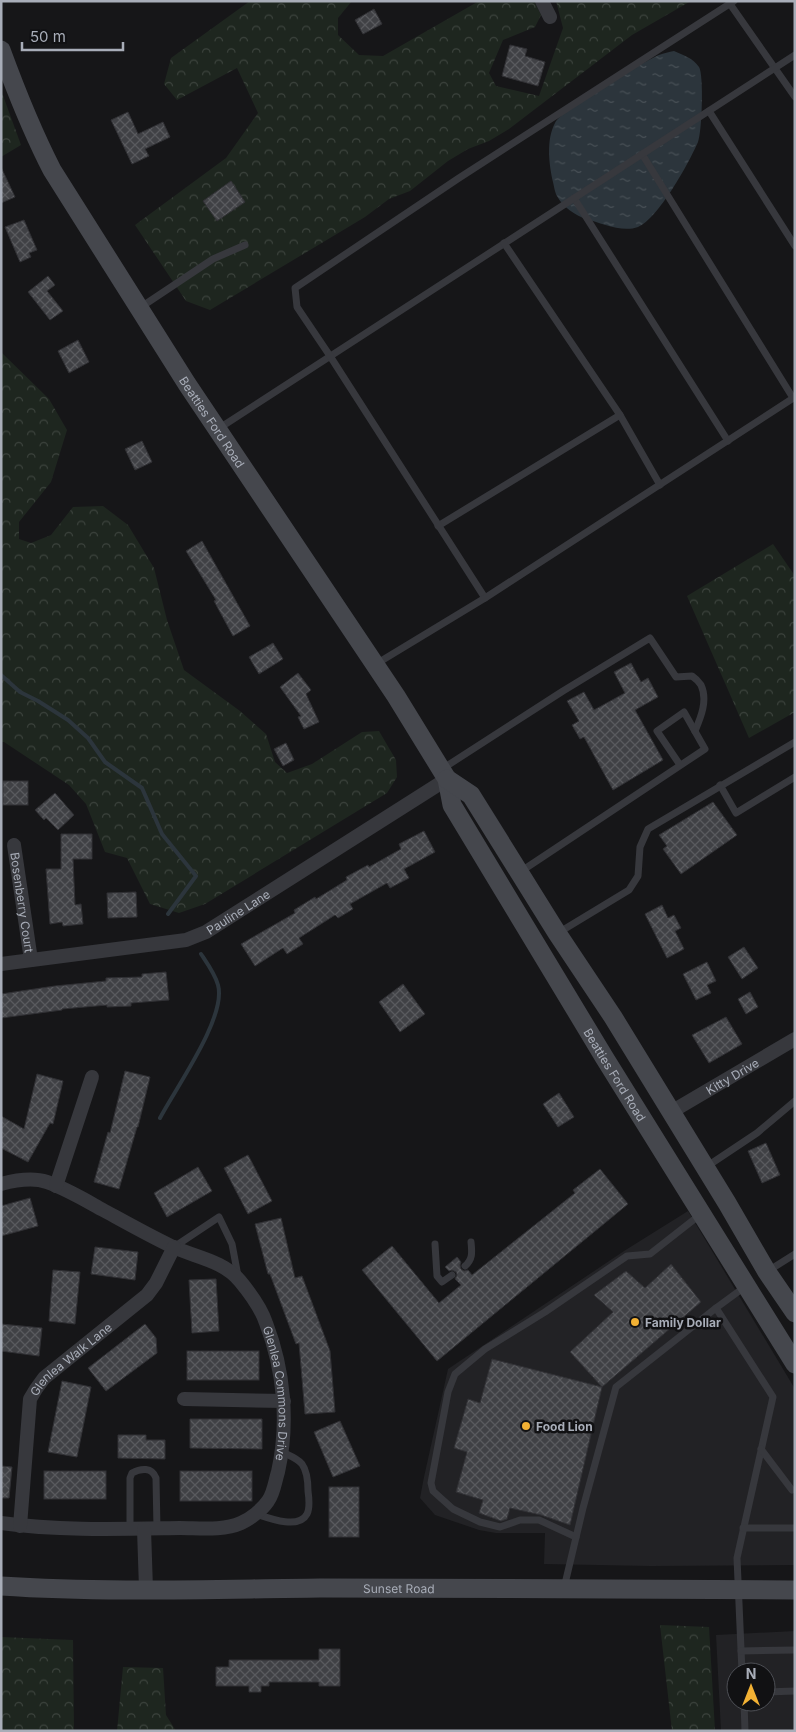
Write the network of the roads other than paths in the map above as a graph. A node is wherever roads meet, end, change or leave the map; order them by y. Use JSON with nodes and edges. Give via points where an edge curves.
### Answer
{"nodes":[{"id":1,"x":542,"y":1,"type":"edge"},
{"id":2,"x":732,"y":3,"type":"edge"},
{"id":3,"x":550,"y":18,"type":"dead end"},
{"id":4,"x":1,"y":50,"type":"edge"},
{"id":5,"x":795,"y":55,"type":"edge"},
{"id":6,"x":776,"y":67,"type":"junction"},
{"id":7,"x":795,"y":97,"type":"edge"},
{"id":8,"x":708,"y":111,"type":"junction"},
{"id":9,"x":642,"y":154,"type":"junction"},
{"id":10,"x":574,"y":198,"type":"junction"},
{"id":11,"x":504,"y":243,"type":"junction"},
{"id":12,"x":244,"y":246,"type":"dead end"},
{"id":13,"x":795,"y":246,"type":"edge"},
{"id":14,"x":138,"y":309,"type":"junction"},
{"id":15,"x":330,"y":356,"type":"junction"},
{"id":16,"x":794,"y":398,"type":"edge"},
{"id":17,"x":620,"y":415,"type":"junction"},
{"id":18,"x":218,"y":429,"type":"junction"},
{"id":19,"x":728,"y":441,"type":"junction"},
{"id":20,"x":660,"y":485,"type":"junction"},
{"id":21,"x":438,"y":526,"type":"junction"},
{"id":22,"x":485,"y":598,"type":"junction"},
{"id":23,"x":376,"y":664,"type":"junction"},
{"id":24,"x":695,"y":731,"type":"junction"},
{"id":25,"x":795,"y":742,"type":"edge"},
{"id":26,"x":680,"y":765,"type":"junction"},
{"id":27,"x":444,"y":774,"type":"junction"},
{"id":28,"x":795,"y":778,"type":"edge"},
{"id":29,"x":720,"y":785,"type":"junction"},
{"id":30,"x":14,"y":845,"type":"dead end"},
{"id":31,"x":520,"y":872,"type":"junction"},
{"id":32,"x":557,"y":933,"type":"junction"},
{"id":33,"x":31,"y":960,"type":"junction"},
{"id":34,"x":1,"y":964,"type":"edge"},
{"id":35,"x":795,"y":1039,"type":"edge"},
{"id":36,"x":92,"y":1077,"type":"dead end"},
{"id":37,"x":795,"y":1101,"type":"edge"},
{"id":38,"x":671,"y":1112,"type":"junction"},
{"id":39,"x":705,"y":1167,"type":"junction"},
{"id":40,"x":1,"y":1184,"type":"edge"},
{"id":41,"x":56,"y":1186,"type":"junction"},
{"id":42,"x":701,"y":1214,"type":"junction"},
{"id":43,"x":471,"y":1242,"type":"dead end"},
{"id":44,"x":435,"y":1244,"type":"dead end"},
{"id":45,"x":174,"y":1247,"type":"junction"},
{"id":46,"x":795,"y":1254,"type":"edge"},
{"id":47,"x":465,"y":1266,"type":"dead end"},
{"id":48,"x":767,"y":1272,"type":"junction"},
{"id":49,"x":452,"y":1275,"type":"dead end"},
{"id":50,"x":238,"y":1279,"type":"junction"},
{"id":51,"x":746,"y":1286,"type":"junction"},
{"id":52,"x":716,"y":1308,"type":"junction"},
{"id":53,"x":795,"y":1314,"type":"edge"},
{"id":54,"x":795,"y":1364,"type":"edge"},
{"id":55,"x":184,"y":1399,"type":"dead end"},
{"id":56,"x":284,"y":1401,"type":"junction"},
{"id":57,"x":761,"y":1449,"type":"junction"},
{"id":58,"x":281,"y":1452,"type":"junction"},
{"id":59,"x":792,"y":1490,"type":"dead end"},
{"id":60,"x":256,"y":1514,"type":"junction"},
{"id":61,"x":1,"y":1523,"type":"edge"},
{"id":62,"x":20,"y":1526,"type":"junction"},
{"id":63,"x":743,"y":1528,"type":"junction"},
{"id":64,"x":795,"y":1528,"type":"edge"},
{"id":65,"x":130,"y":1529,"type":"junction"},
{"id":66,"x":151,"y":1529,"type":"junction"},
{"id":67,"x":576,"y":1537,"type":"junction"},
{"id":68,"x":1,"y":1586,"type":"edge"},
{"id":69,"x":564,"y":1588,"type":"junction"},
{"id":70,"x":146,"y":1589,"type":"junction"},
{"id":71,"x":738,"y":1590,"type":"junction"},
{"id":72,"x":795,"y":1590,"type":"edge"},
{"id":73,"x":795,"y":1650,"type":"edge"},
{"id":74,"x":741,"y":1651,"type":"junction"},
{"id":75,"x":742,"y":1662,"type":"edge"},
{"id":76,"x":795,"y":1691,"type":"edge"},
{"id":77,"x":776,"y":1692,"type":"edge"},
{"id":78,"x":744,"y":1712,"type":"edge"},
{"id":79,"x":745,"y":1731,"type":"edge"}],
"edges":[{"from":1,"to":3,"type":"street"},
{"from":2,"to":6,"type":"lane"},
{"from":2,"to":15,"type":"lane","via":[[459,178],[295,288],[297,307]]},
{"from":4,"to":14,"type":"main road","name":"Beatties Ford Road","via":[[52,170]]},
{"from":5,"to":6,"type":"lane"},
{"from":6,"to":7,"type":"lane"},
{"from":6,"to":8,"type":"lane"},
{"from":8,"to":9,"type":"lane"},
{"from":8,"to":13,"type":"lane"},
{"from":9,"to":10,"type":"lane"},
{"from":9,"to":16,"type":"lane"},
{"from":10,"to":11,"type":"lane"},
{"from":10,"to":19,"type":"lane"},
{"from":11,"to":15,"type":"lane"},
{"from":11,"to":17,"type":"lane"},
{"from":12,"to":14,"type":"lane","via":[[213,259]]},
{"from":14,"to":18,"type":"main road","name":"Beatties Ford Road"},
{"from":15,"to":18,"type":"lane"},
{"from":15,"to":21,"type":"lane"},
{"from":16,"to":19,"type":"lane"},
{"from":17,"to":20,"type":"lane"},
{"from":17,"to":21,"type":"lane"},
{"from":18,"to":23,"type":"main road","name":"Beatties Ford Road"},
{"from":19,"to":20,"type":"lane"},
{"from":20,"to":22,"type":"lane"},
{"from":21,"to":22,"type":"lane"},
{"from":22,"to":23,"type":"lane"},
{"from":23,"to":27,"type":"main road","name":"Beatties Ford Road"},
{"from":24,"to":26,"type":"lane","via":[[705,749]]},
{"from":24,"to":26,"type":"lane","via":[[684,712],[657,731]]},
{"from":24,"to":27,"type":"lane","via":[[703,712],[701,684],[692,676],[676,677],[650,638],[563,691]]},
{"from":25,"to":29,"type":"lane"},
{"from":26,"to":31,"type":"lane"},
{"from":27,"to":31,"type":"main road","name":"Beatties Ford Road","via":[[471,795]]},
{"from":27,"to":33,"type":"street","name":"Pauline Lane","via":[[206,932],[186,940]]},
{"from":27,"to":42,"type":"main road","name":"Beatties Ford Road","via":[[452,805]]},
{"from":28,"to":29,"type":"lane","via":[[736,813]]},
{"from":29,"to":32,"type":"lane","via":[[648,829],[640,847],[638,876],[629,890]]},
{"from":30,"to":33,"type":"street","name":"Bosenberry Court"},
{"from":31,"to":32,"type":"main road","name":"Beatties Ford Road"},
{"from":32,"to":38,"type":"main road","name":"Beatties Ford Road"},
{"from":33,"to":34,"type":"street","name":"Pauline Lane"},
{"from":35,"to":38,"type":"street","name":"Kitty Drive"},
{"from":36,"to":41,"type":"street"},
{"from":37,"to":39,"type":"lane","via":[[757,1133]]},
{"from":38,"to":39,"type":"main road","name":"Beatties Ford Road"},
{"from":39,"to":48,"type":"main road","name":"Beatties Ford Road"},
{"from":40,"to":41,"type":"street","name":"Glenlea Commons Drive","via":[[29,1180]]},
{"from":41,"to":45,"type":"street","name":"Glenlea Commons Drive"},
{"from":42,"to":51,"type":"main road","name":"Beatties Ford Road"},
{"from":42,"to":67,"type":"lane","via":[[650,1254],[627,1256],[485,1349],[455,1374],[448,1392],[431,1483],[433,1491],[453,1509],[480,1522],[500,1527],[520,1520],[540,1520]]},
{"from":43,"to":47,"type":"lane","via":[[471,1261]]},
{"from":44,"to":49,"type":"lane","via":[[437,1276],[442,1282]]},
{"from":45,"to":50,"type":"street","name":"Glenlea Commons Drive","via":[[214,1262]]},
{"from":45,"to":50,"type":"lane","via":[[219,1217],[232,1244]]},
{"from":45,"to":62,"type":"street","name":"Glenlea Walk Lane","via":[[147,1294],[44,1378],[36,1389],[30,1400]]},
{"from":46,"to":48,"type":"lane"},
{"from":48,"to":53,"type":"main road","name":"Beatties Ford Road"},
{"from":50,"to":56,"type":"street","name":"Glenlea Commons Drive","via":[[266,1321],[276,1351]]},
{"from":51,"to":52,"type":"lane"},
{"from":51,"to":54,"type":"main road","name":"Beatties Ford Road"},
{"from":52,"to":57,"type":"lane","via":[[773,1397]]},
{"from":52,"to":67,"type":"lane","via":[[616,1387]]},
{"from":55,"to":56,"type":"street"},
{"from":56,"to":58,"type":"street","name":"Glenlea Commons Drive"},
{"from":57,"to":59,"type":"lane"},
{"from":57,"to":63,"type":"lane"},
{"from":58,"to":60,"type":"street","name":"Glenlea Commons Drive","via":[[274,1487],[268,1501]]},
{"from":58,"to":60,"type":"lane","via":[[296,1460],[305,1472],[307,1514],[303,1519],[290,1522],[274,1521]]},
{"from":60,"to":66,"type":"street","name":"Glenlea Commons Drive","via":[[241,1523],[221,1528]]},
{"from":61,"to":62,"type":"street","name":"Glenlea Commons Drive"},
{"from":62,"to":65,"type":"street","name":"Glenlea Commons Drive"},
{"from":63,"to":64,"type":"lane"},
{"from":63,"to":71,"type":"lane","via":[[737,1558]]},
{"from":65,"to":66,"type":"street","name":"Glenlea Commons Drive"},
{"from":65,"to":66,"type":"lane","via":[[130,1478],[139,1469],[148,1469],[156,1478]]},
{"from":66,"to":70,"type":"street"},
{"from":67,"to":69,"type":"lane"},
{"from":68,"to":70,"type":"main road","name":"Sunset Road"},
{"from":69,"to":70,"type":"main road","name":"Sunset Road"},
{"from":69,"to":71,"type":"main road","name":"Sunset Road"},
{"from":71,"to":72,"type":"main road","name":"Sunset Road"},
{"from":71,"to":74,"type":"lane"},
{"from":73,"to":74,"type":"lane"},
{"from":74,"to":75,"type":"lane"},
{"from":76,"to":77,"type":"lane"},
{"from":78,"to":79,"type":"lane"}]}
